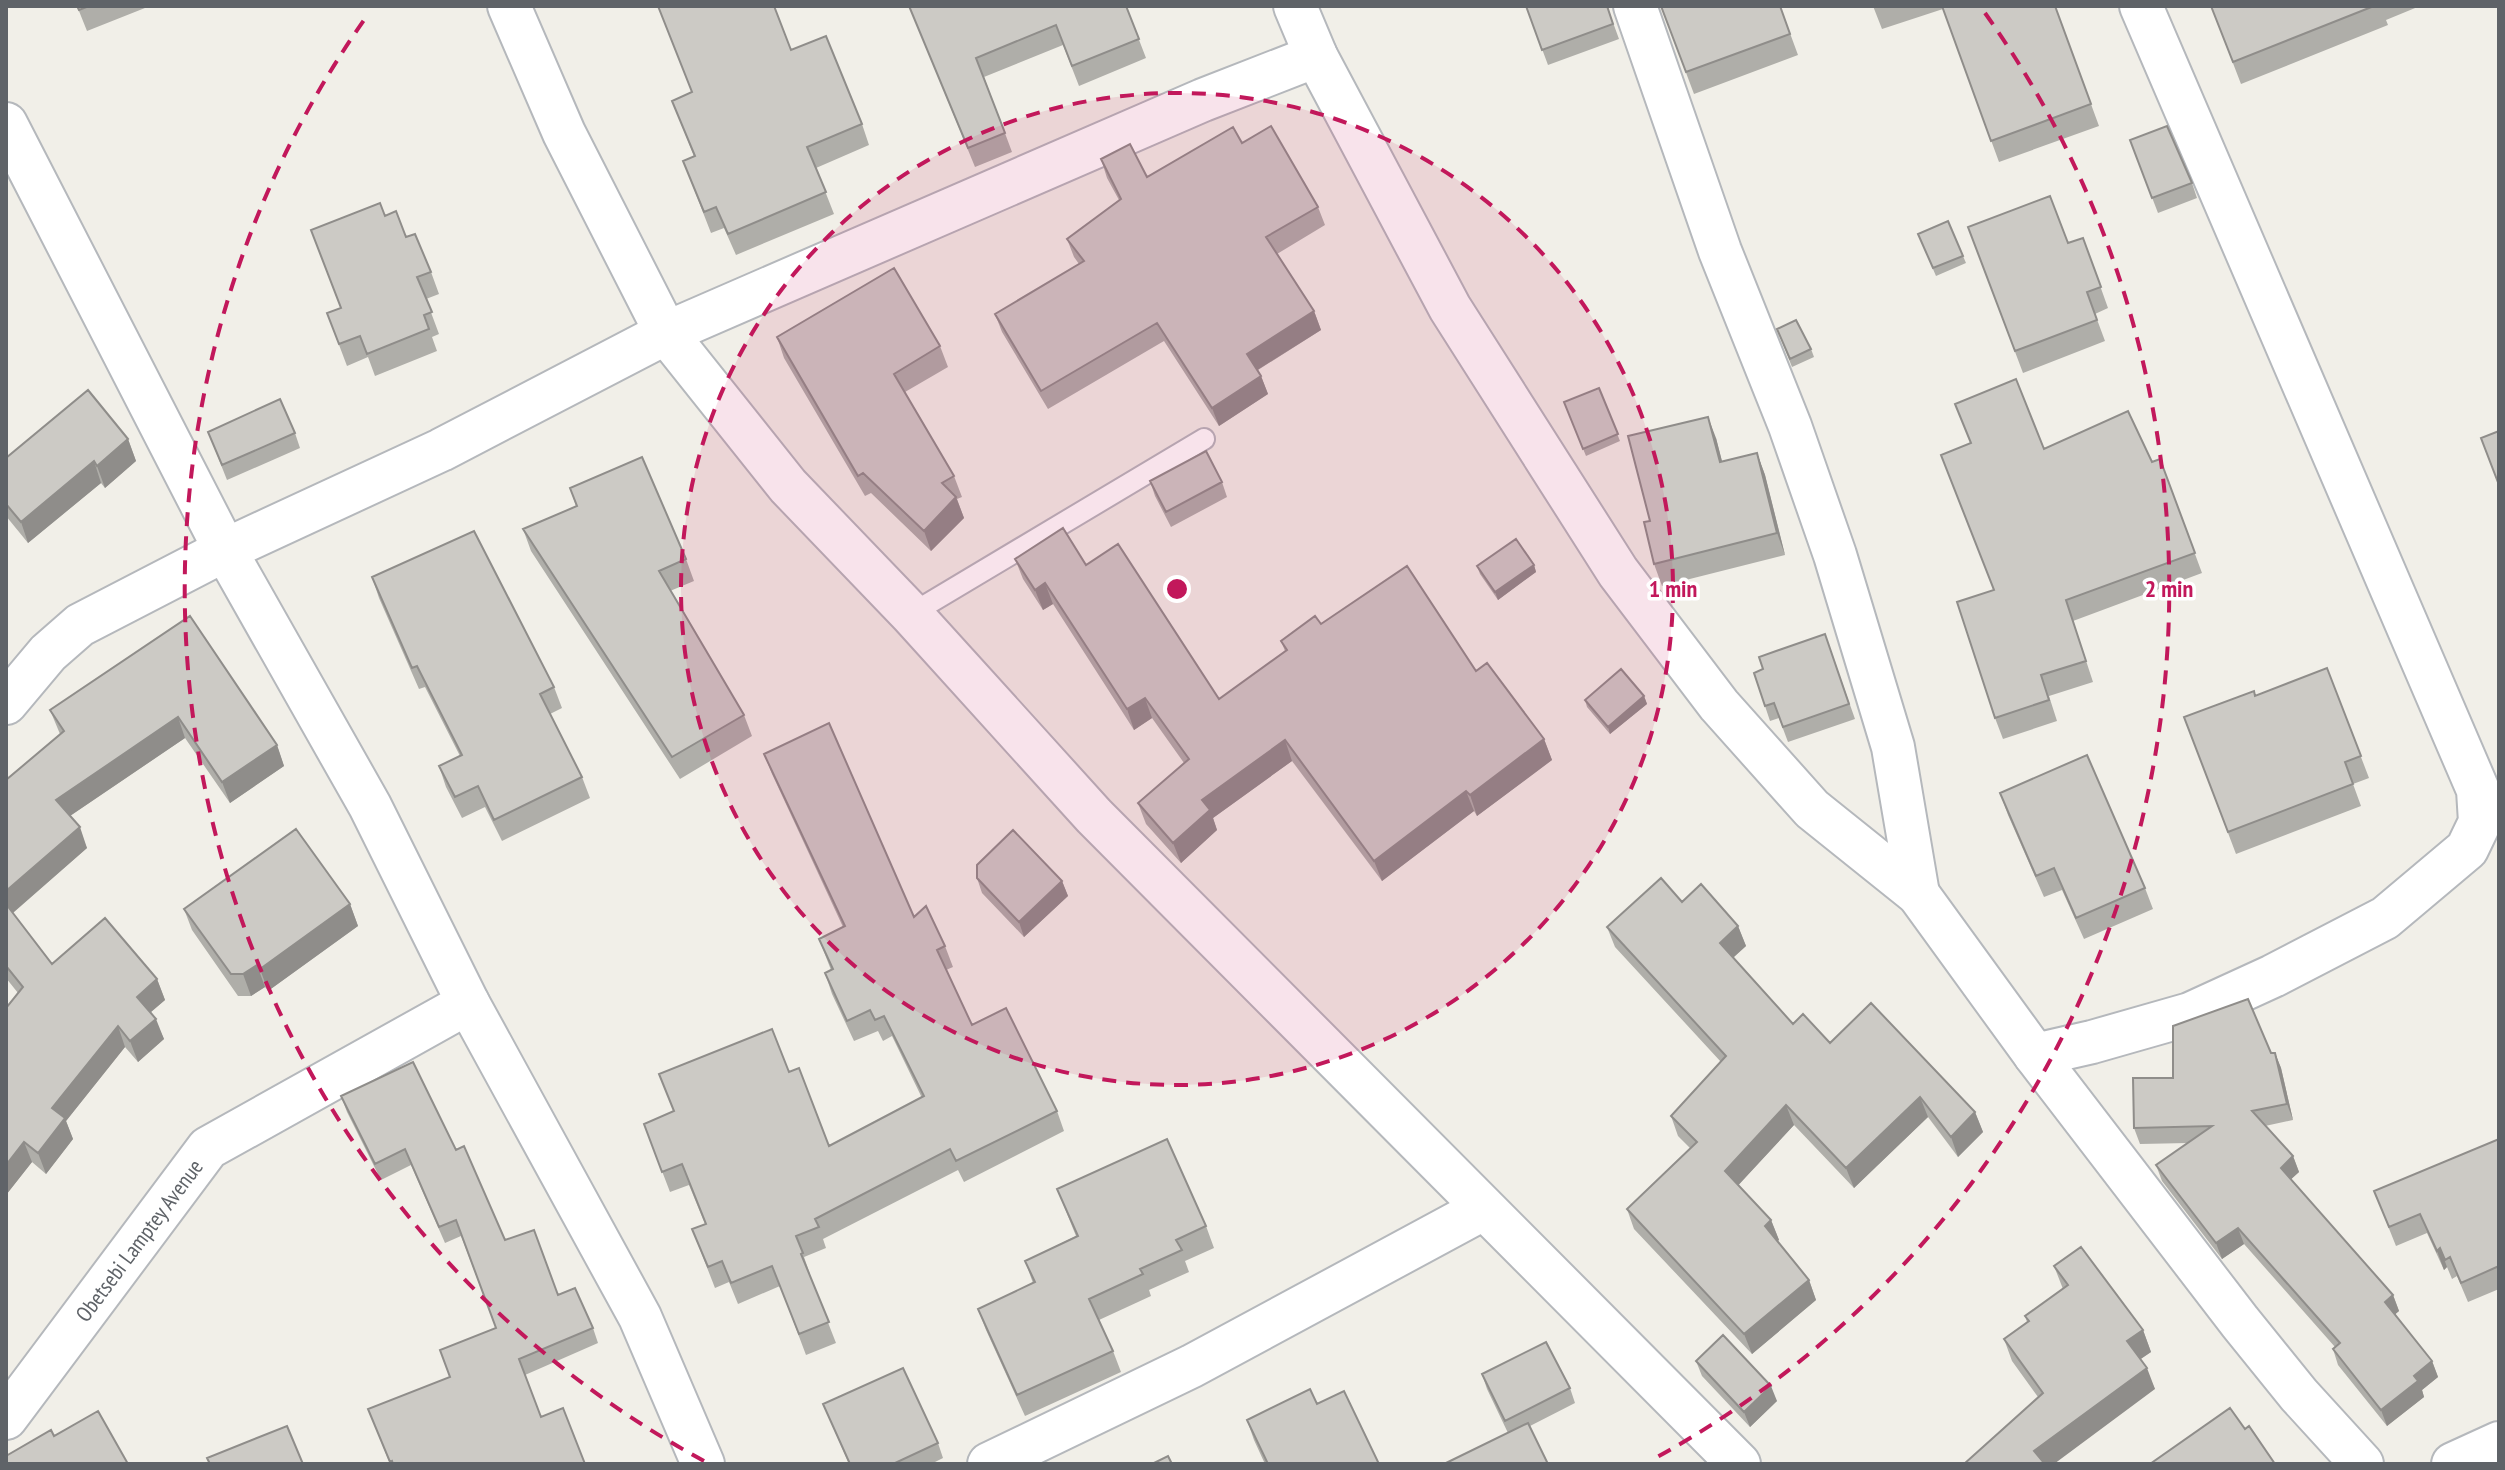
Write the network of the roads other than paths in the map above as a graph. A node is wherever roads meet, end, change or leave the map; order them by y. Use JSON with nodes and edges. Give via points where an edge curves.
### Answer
{"nodes":[{"id":1,"x":509,"y":6,"type":"edge"},
{"id":2,"x":1295,"y":6,"type":"edge"},
{"id":3,"x":1635,"y":6,"type":"edge"},
{"id":4,"x":2141,"y":6,"type":"edge"},
{"id":5,"x":1316,"y":56,"type":"junction"},
{"id":6,"x":6,"y":124,"type":"edge"},
{"id":7,"x":666,"y":333,"type":"junction"},
{"id":8,"x":1204,"y":439,"type":"dead end"},
{"id":9,"x":225,"y":550,"type":"junction"},
{"id":10,"x":911,"y":614,"type":"junction"},
{"id":11,"x":6,"y":703,"type":"edge"},
{"id":12,"x":2490,"y":822,"type":"edge"},
{"id":13,"x":1918,"y":894,"type":"junction"},
{"id":14,"x":468,"y":1003,"type":"junction"},
{"id":15,"x":2035,"y":1055,"type":"junction"},
{"id":16,"x":1483,"y":1209,"type":"junction"},
{"id":17,"x":6,"y":1418,"type":"edge"},
{"id":18,"x":2499,"y":1443,"type":"edge"},
{"id":19,"x":703,"y":1464,"type":"edge"},
{"id":20,"x":989,"y":1464,"type":"edge"},
{"id":21,"x":1739,"y":1464,"type":"edge"},
{"id":22,"x":2362,"y":1464,"type":"edge"},
{"id":23,"x":2453,"y":1464,"type":"edge"}],
"edges":[{"from":1,"to":7,"type":"street","via":[[564,133]]},
{"from":2,"to":5,"type":"street"},
{"from":3,"to":13,"type":"street","via":[[1835,555],[1893,747]]},
{"from":4,"to":12,"type":"street"},
{"from":5,"to":7,"type":"street"},
{"from":5,"to":13,"type":"street","via":[[1450,308],[1618,572],[1719,705],[1812,809]]},
{"from":6,"to":9,"type":"street"},
{"from":7,"to":9,"type":"street","via":[[441,450]]},
{"from":7,"to":10,"type":"street","via":[[788,486]]},
{"from":8,"to":10,"type":"lane"},
{"from":9,"to":11,"type":"street","via":[[80,625]]},
{"from":9,"to":14,"type":"street","via":[[370,806]]},
{"from":10,"to":16,"type":"street","via":[[1094,816]]},
{"from":12,"to":15,"type":"street","via":[[2467,849],[2385,918],[2273,976],[2190,1014]]},
{"from":13,"to":15,"type":"street"},
{"from":14,"to":17,"type":"street","name":"Obetsebi Lamptey Avenue","via":[[208,1148]]},
{"from":14,"to":19,"type":"street","via":[[640,1317]]},
{"from":15,"to":22,"type":"street","via":[[2240,1322]]},
{"from":16,"to":20,"type":"street","via":[[1192,1366]]},
{"from":16,"to":21,"type":"street"},
{"from":18,"to":23,"type":"street"}]}
